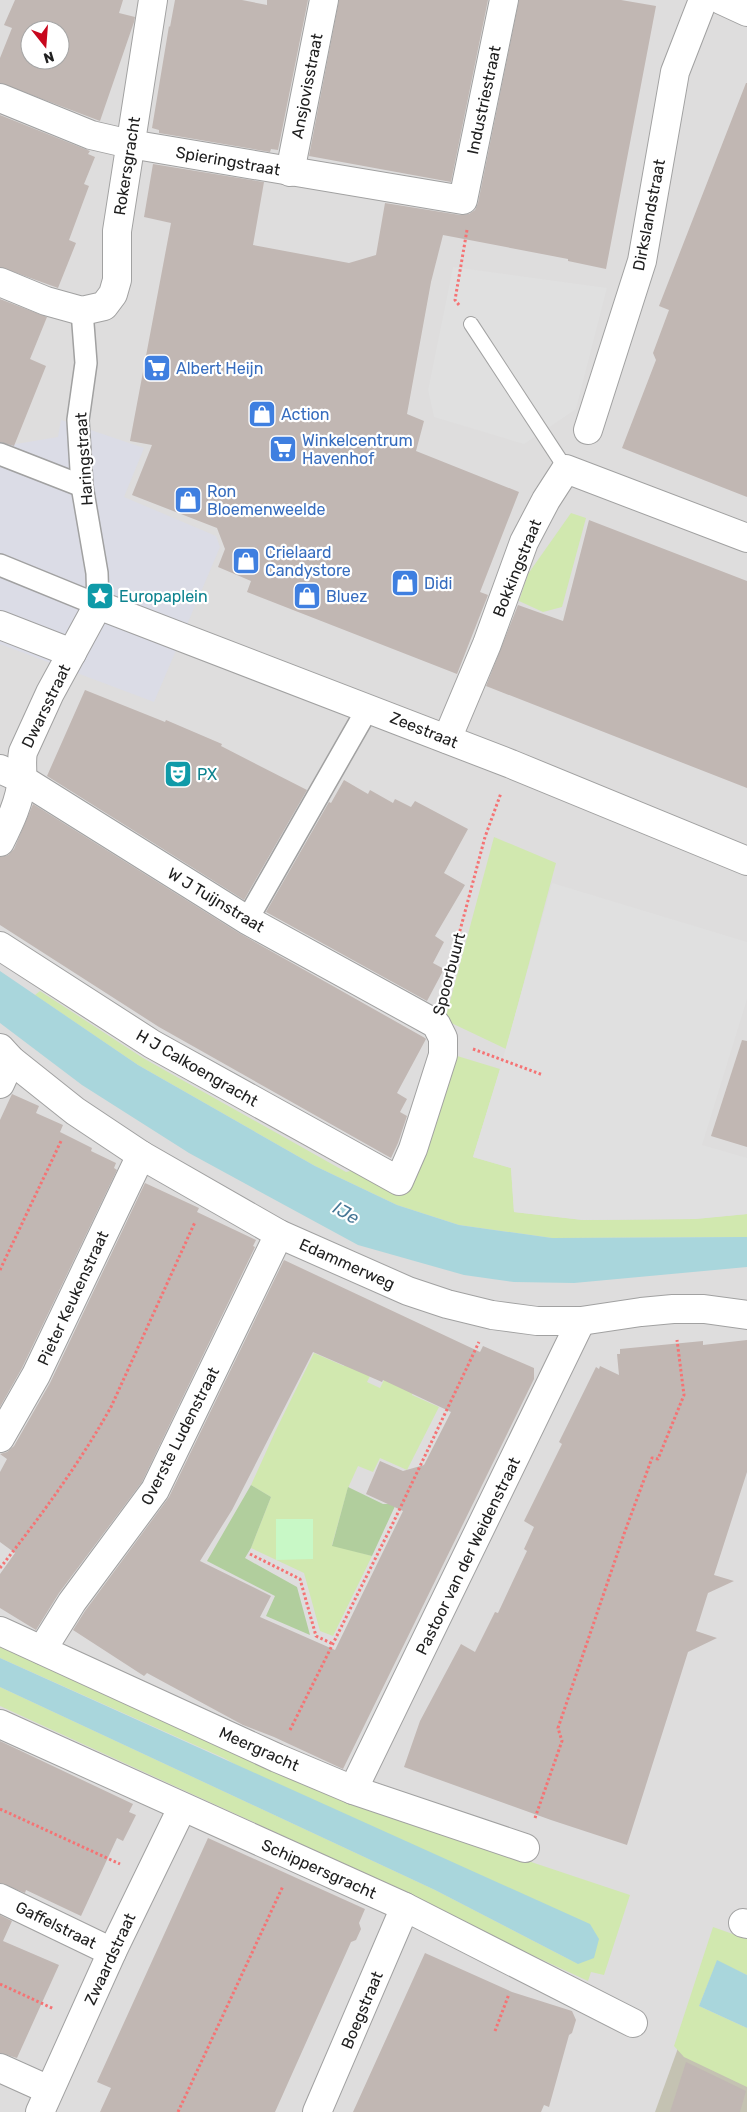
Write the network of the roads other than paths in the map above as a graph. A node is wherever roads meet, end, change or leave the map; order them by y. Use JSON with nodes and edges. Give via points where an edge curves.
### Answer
{"nodes":[{"id":1,"x":153,"y":0,"type":"edge"},
{"id":2,"x":324,"y":0,"type":"edge"},
{"id":3,"x":504,"y":0,"type":"edge"},
{"id":4,"x":703,"y":0,"type":"edge"},
{"id":5,"x":721,"y":0,"type":"edge"},
{"id":6,"x":747,"y":12,"type":"edge"},
{"id":7,"x":0,"y":98,"type":"edge"},
{"id":8,"x":130,"y":144,"type":"junction"},
{"id":9,"x":290,"y":172,"type":"junction"},
{"id":10,"x":463,"y":200,"type":"joint"},
{"id":11,"x":0,"y":282,"type":"edge"},
{"id":12,"x":82,"y":311,"type":"junction"},
{"id":13,"x":471,"y":324,"type":"road end"},
{"id":14,"x":588,"y":430,"type":"dead end"},
{"id":15,"x":0,"y":454,"type":"edge"},
{"id":16,"x":566,"y":468,"type":"junction"},
{"id":17,"x":82,"y":486,"type":"junction"},
{"id":18,"x":747,"y":538,"type":"edge"},
{"id":19,"x":0,"y":565,"type":"edge"},
{"id":20,"x":98,"y":604,"type":"junction"},
{"id":21,"x":0,"y":625,"type":"edge"},
{"id":22,"x":72,"y":653,"type":"junction"},
{"id":23,"x":368,"y":708,"type":"junction"},
{"id":24,"x":447,"y":740,"type":"junction"},
{"id":25,"x":11,"y":774,"type":"edge"},
{"id":26,"x":0,"y":842,"type":"edge"},
{"id":27,"x":747,"y":861,"type":"edge"},
{"id":28,"x":247,"y":920,"type":"junction"},
{"id":29,"x":0,"y":946,"type":"edge"},
{"id":30,"x":439,"y":1031,"type":"joint"},
{"id":31,"x":4,"y":1064,"type":"edge"},
{"id":32,"x":141,"y":1155,"type":"junction"},
{"id":33,"x":399,"y":1181,"type":"joint"},
{"id":34,"x":279,"y":1234,"type":"junction"},
{"id":35,"x":747,"y":1315,"type":"edge"},
{"id":36,"x":581,"y":1322,"type":"junction"},
{"id":37,"x":0,"y":1438,"type":"edge"},
{"id":38,"x":0,"y":1631,"type":"edge"},
{"id":39,"x":42,"y":1650,"type":"junction"},
{"id":40,"x":0,"y":1724,"type":"edge"},
{"id":41,"x":354,"y":1790,"type":"junction"},
{"id":42,"x":182,"y":1808,"type":"junction"},
{"id":43,"x":525,"y":1848,"type":"road end"},
{"id":44,"x":0,"y":1898,"type":"edge"},
{"id":45,"x":405,"y":1907,"type":"junction"},
{"id":46,"x":112,"y":1952,"type":"junction"},
{"id":47,"x":633,"y":2023,"type":"dead end"},
{"id":48,"x":0,"y":2068,"type":"edge"},
{"id":49,"x":45,"y":2101,"type":"edge"},
{"id":50,"x":317,"y":2112,"type":"edge"}],
"edges":[{"from":1,"to":8,"type":"street","name":"Rokersgracht"},
{"from":2,"to":9,"type":"street","name":"Ansjovisstraat"},
{"from":3,"to":10,"type":"street","name":"Industriestraat"},
{"from":4,"to":14,"type":"street","name":"Dirkslandstraat","via":[[675,72],[642,261]]},
{"from":5,"to":6,"type":"street"},
{"from":7,"to":8,"type":"street","name":"Spieringstraat","via":[[91,135]]},
{"from":8,"to":9,"type":"street","name":"Spieringstraat"},
{"from":8,"to":12,"type":"street","name":"Rokersgracht","via":[[117,231],[117,280],[113,294],[104,306]]},
{"from":9,"to":10,"type":"street","name":"Spieringstraat"},
{"from":11,"to":12,"type":"street","via":[[46,301]]},
{"from":12,"to":17,"type":"street","name":"Haringstraat","via":[[86,363],[78,420]]},
{"from":13,"to":16,"type":"lane"},
{"from":15,"to":17,"type":"street"},
{"from":16,"to":18,"type":"street"},
{"from":16,"to":24,"type":"street","name":"Bokkingstraat","via":[[524,542]]},
{"from":17,"to":20,"type":"street","name":"Haringstraat","via":[[97,573]]},
{"from":19,"to":20,"type":"street"},
{"from":20,"to":22,"type":"street","name":"Dwarsstraat"},
{"from":20,"to":23,"type":"street","name":"Zeestraat"},
{"from":21,"to":22,"type":"street"},
{"from":22,"to":25,"type":"street","name":"Dwarsstraat","via":[[50,693],[21,760]]},
{"from":23,"to":24,"type":"street","name":"Zeestraat"},
{"from":23,"to":28,"type":"street"},
{"from":24,"to":27,"type":"street","name":"Zeestraat"},
{"from":25,"to":26,"type":"street","name":"Dwarsstraat","via":[[10,821]]},
{"from":25,"to":28,"type":"street","name":"W J Tuijnstraat"},
{"from":28,"to":30,"type":"street","name":"W J Tuijnstraat"},
{"from":29,"to":33,"type":"street","name":"H J Calkoengracht","via":[[152,1044]]},
{"from":30,"to":33,"type":"street","name":"Spoorbuurt","via":[[443,1055],[414,1149]]},
{"from":31,"to":32,"type":"street","name":"Edammerweg"},
{"from":32,"to":34,"type":"street","name":"Edammerweg"},
{"from":32,"to":37,"type":"street","name":"Pieter Keukenstraat","via":[[36,1375]]},
{"from":34,"to":36,"type":"street","name":"Edammerweg","via":[[408,1291],[447,1304],[492,1315]]},
{"from":34,"to":39,"type":"street","name":"Overste Ludenstraat","via":[[155,1490],[72,1602]]},
{"from":35,"to":36,"type":"street","name":"Edammerweg","via":[[704,1309],[673,1309]]},
{"from":36,"to":41,"type":"street","name":"Pastoor van der Weidenstraat"},
{"from":38,"to":39,"type":"street","name":"Meergracht"},
{"from":39,"to":41,"type":"street","name":"Meergracht"},
{"from":40,"to":42,"type":"street","name":"Schippersgracht"},
{"from":41,"to":43,"type":"street","name":"Meergracht"},
{"from":42,"to":45,"type":"street","name":"Schippersgracht"},
{"from":42,"to":46,"type":"street","name":"Zwaardstraat"},
{"from":44,"to":46,"type":"street","name":"Gaffelstraat"},
{"from":45,"to":47,"type":"street","name":"Schippersgracht"},
{"from":45,"to":50,"type":"street","name":"Boegstraat"},
{"from":46,"to":49,"type":"street","name":"Zwaardstraat"},
{"from":48,"to":49,"type":"street"}]}
